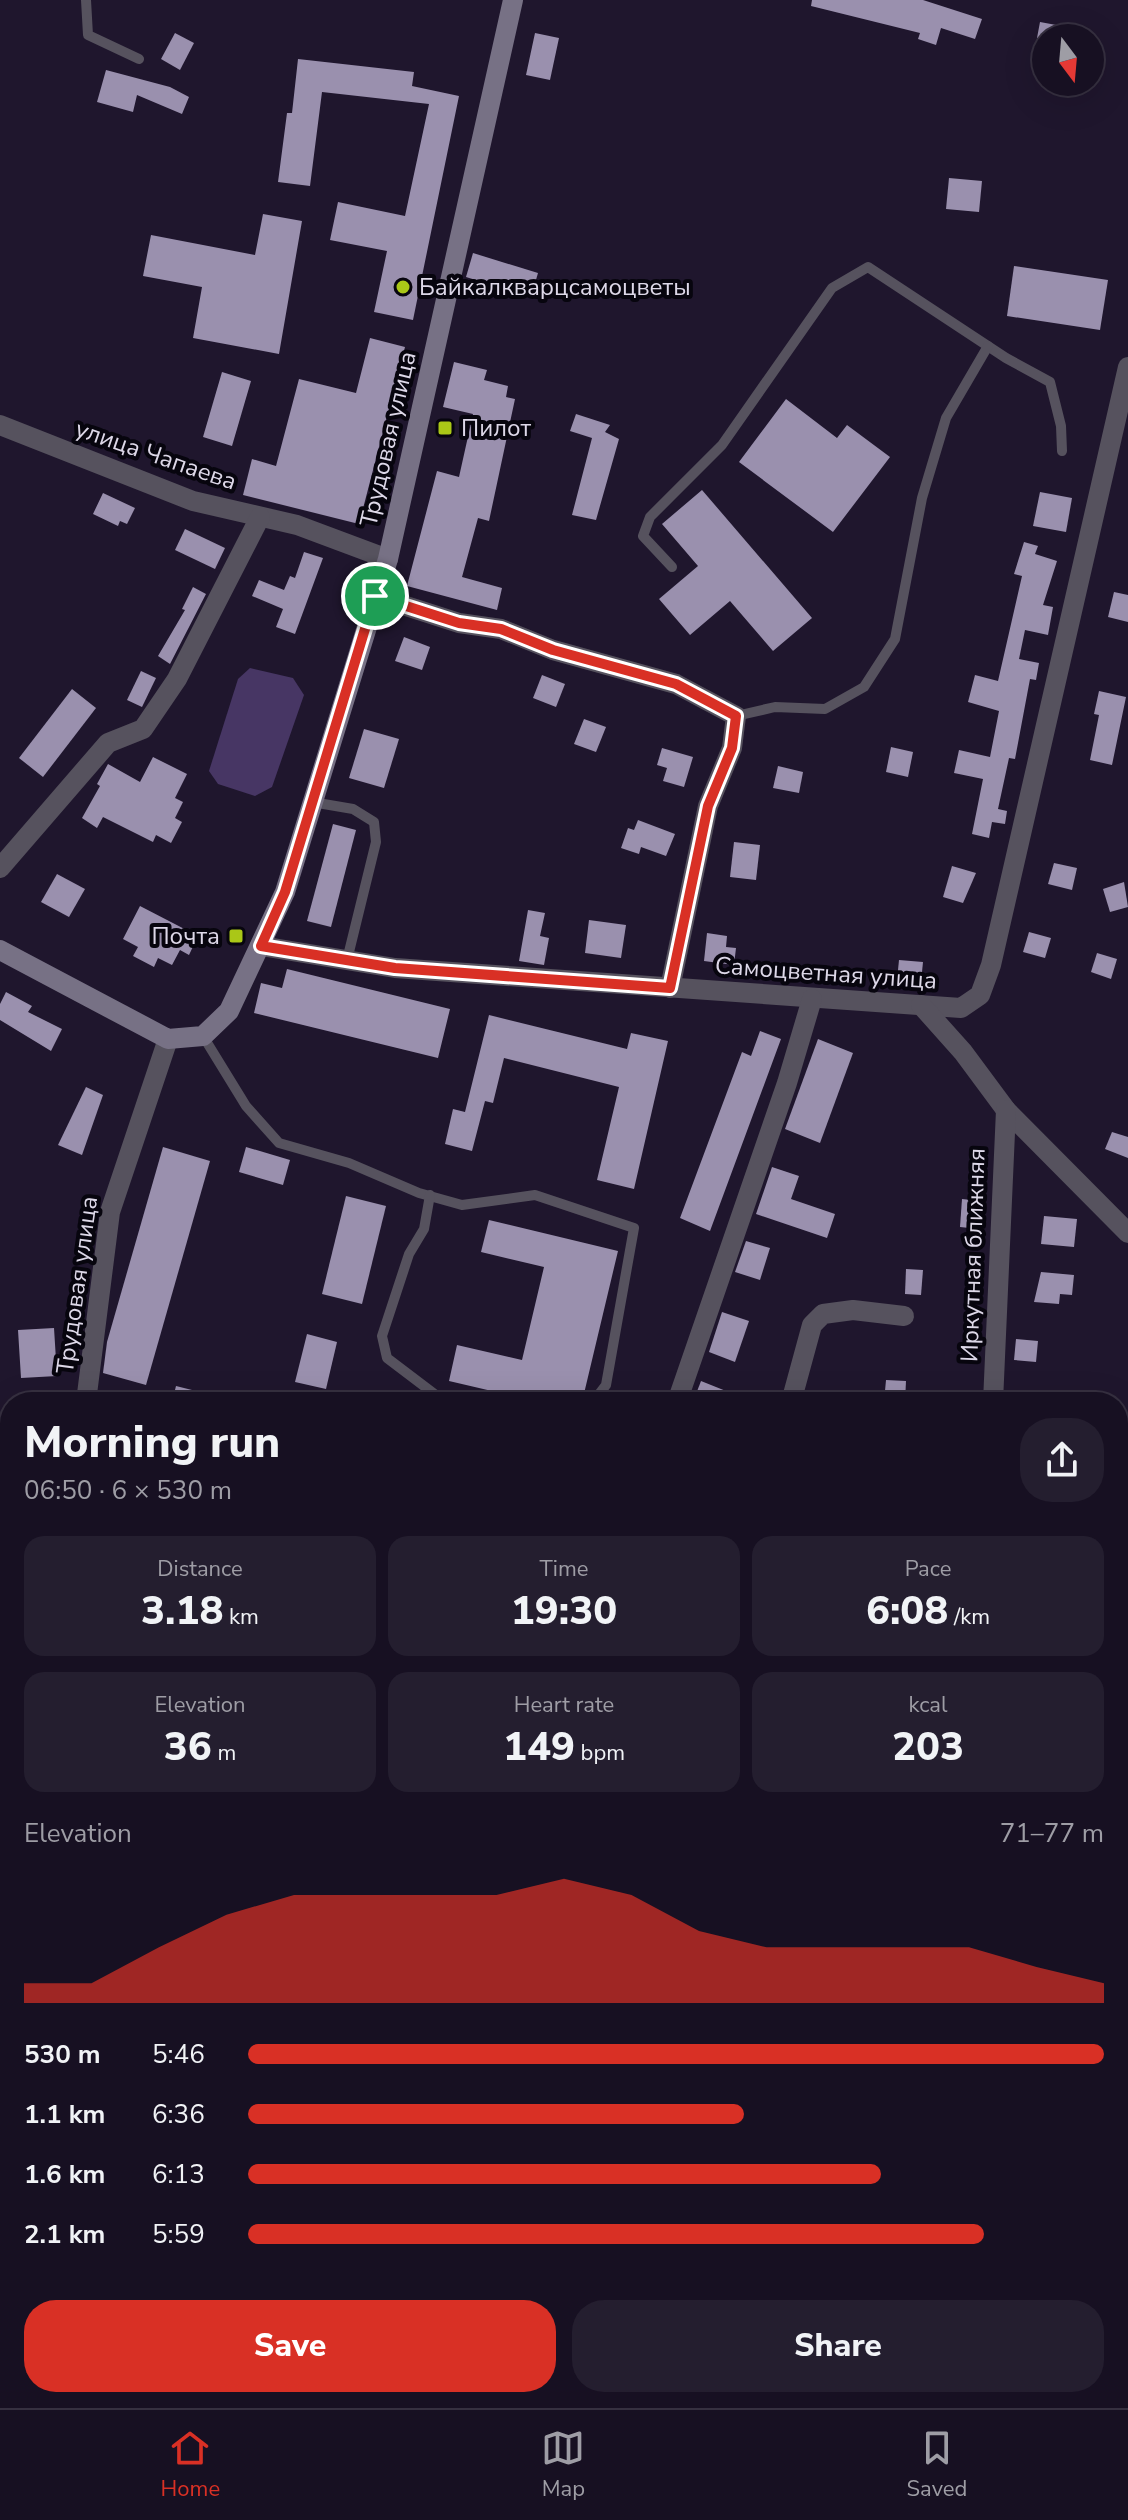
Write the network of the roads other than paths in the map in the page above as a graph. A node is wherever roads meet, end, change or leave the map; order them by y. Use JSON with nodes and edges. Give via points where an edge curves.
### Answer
{"nodes":[{"id":1,"x":86,"y":0,"type":"edge"},
{"id":2,"x":513,"y":0,"type":"edge"},
{"id":3,"x":139,"y":59,"type":"dead end"},
{"id":4,"x":988,"y":346,"type":"junction"},
{"id":5,"x":1128,"y":367,"type":"edge"},
{"id":6,"x":0,"y":425,"type":"edge"},
{"id":7,"x":1062,"y":451,"type":"dead end"},
{"id":8,"x":260,"y":517,"type":"junction"},
{"id":9,"x":388,"y":559,"type":"junction"},
{"id":10,"x":672,"y":567,"type":"dead end"},
{"id":11,"x":375,"y":596,"type":"junction"},
{"id":12,"x":736,"y":716,"type":"junction"},
{"id":13,"x":312,"y":802,"type":"junction"},
{"id":14,"x":0,"y":868,"type":"edge"},
{"id":15,"x":261,"y":946,"type":"junction"},
{"id":16,"x":0,"y":950,"type":"edge"},
{"id":17,"x":347,"y":960,"type":"junction"},
{"id":18,"x":670,"y":988,"type":"junction"},
{"id":19,"x":812,"y":999,"type":"junction"},
{"id":20,"x":921,"y":1005,"type":"junction"},
{"id":21,"x":196,"y":1038,"type":"junction"},
{"id":22,"x":168,"y":1039,"type":"junction"},
{"id":23,"x":1006,"y":1110,"type":"junction"},
{"id":24,"x":430,"y":1195,"type":"junction"},
{"id":25,"x":1128,"y":1233,"type":"edge"},
{"id":26,"x":904,"y":1316,"type":"dead end"},
{"id":27,"x":87,"y":1392,"type":"edge"},
{"id":28,"x":432,"y":1392,"type":"edge"},
{"id":29,"x":601,"y":1392,"type":"edge"},
{"id":30,"x":680,"y":1392,"type":"edge"},
{"id":31,"x":794,"y":1392,"type":"edge"},
{"id":32,"x":993,"y":1392,"type":"edge"}],
"edges":[{"from":1,"to":3,"type":"lane","via":[[88,35]]},
{"from":2,"to":9,"type":"street","name":"Трудовая улица"},
{"from":4,"to":7,"type":"lane","via":[[1050,382]]},
{"from":4,"to":10,"type":"lane","via":[[868,267],[832,288],[722,445],[650,517],[643,536]]},
{"from":4,"to":12,"type":"lane","via":[[946,418],[922,498],[895,639],[864,687],[825,709],[775,707]]},
{"from":5,"to":20,"type":"street","name":"Самоцветная улица","via":[[991,965],[980,995],[961,1008]]},
{"from":6,"to":8,"type":"street","name":"улица Чапаева","via":[[193,501]]},
{"from":8,"to":9,"type":"street","name":"улица Чапаева"},
{"from":8,"to":14,"type":"street","via":[[177,679],[143,729],[108,743]]},
{"from":9,"to":11,"type":"street","name":"Трудовая улица"},
{"from":11,"to":12,"type":"street","via":[[676,684]]},
{"from":11,"to":13,"type":"street","name":"Трудовая улица"},
{"from":12,"to":18,"type":"street","via":[[732,748],[708,806]]},
{"from":13,"to":15,"type":"street","name":"Трудовая улица","via":[[285,892]]},
{"from":13,"to":17,"type":"lane","via":[[353,809],[374,822],[376,842]]},
{"from":15,"to":17,"type":"street","name":"Самоцветная улица"},
{"from":15,"to":21,"type":"street","name":"Трудовая улица","via":[[229,1011]]},
{"from":16,"to":22,"type":"street"},
{"from":17,"to":18,"type":"street","name":"Самоцветная улица"},
{"from":18,"to":19,"type":"street","name":"Самоцветная улица"},
{"from":19,"to":20,"type":"street","name":"Самоцветная улица"},
{"from":19,"to":30,"type":"street"},
{"from":20,"to":23,"type":"street"},
{"from":21,"to":22,"type":"street"},
{"from":21,"to":24,"type":"lane","via":[[279,1143]]},
{"from":22,"to":27,"type":"street","name":"Трудовая улица","via":[[110,1212]]},
{"from":23,"to":25,"type":"street"},
{"from":23,"to":32,"type":"street","name":"Иркутная ближняя"},
{"from":24,"to":28,"type":"lane","via":[[424,1229],[409,1254],[382,1336],[387,1358]]},
{"from":24,"to":29,"type":"lane","via":[[462,1205],[535,1195],[634,1228]]},
{"from":26,"to":31,"type":"street","via":[[853,1310],[823,1314],[812,1325]]}]}
